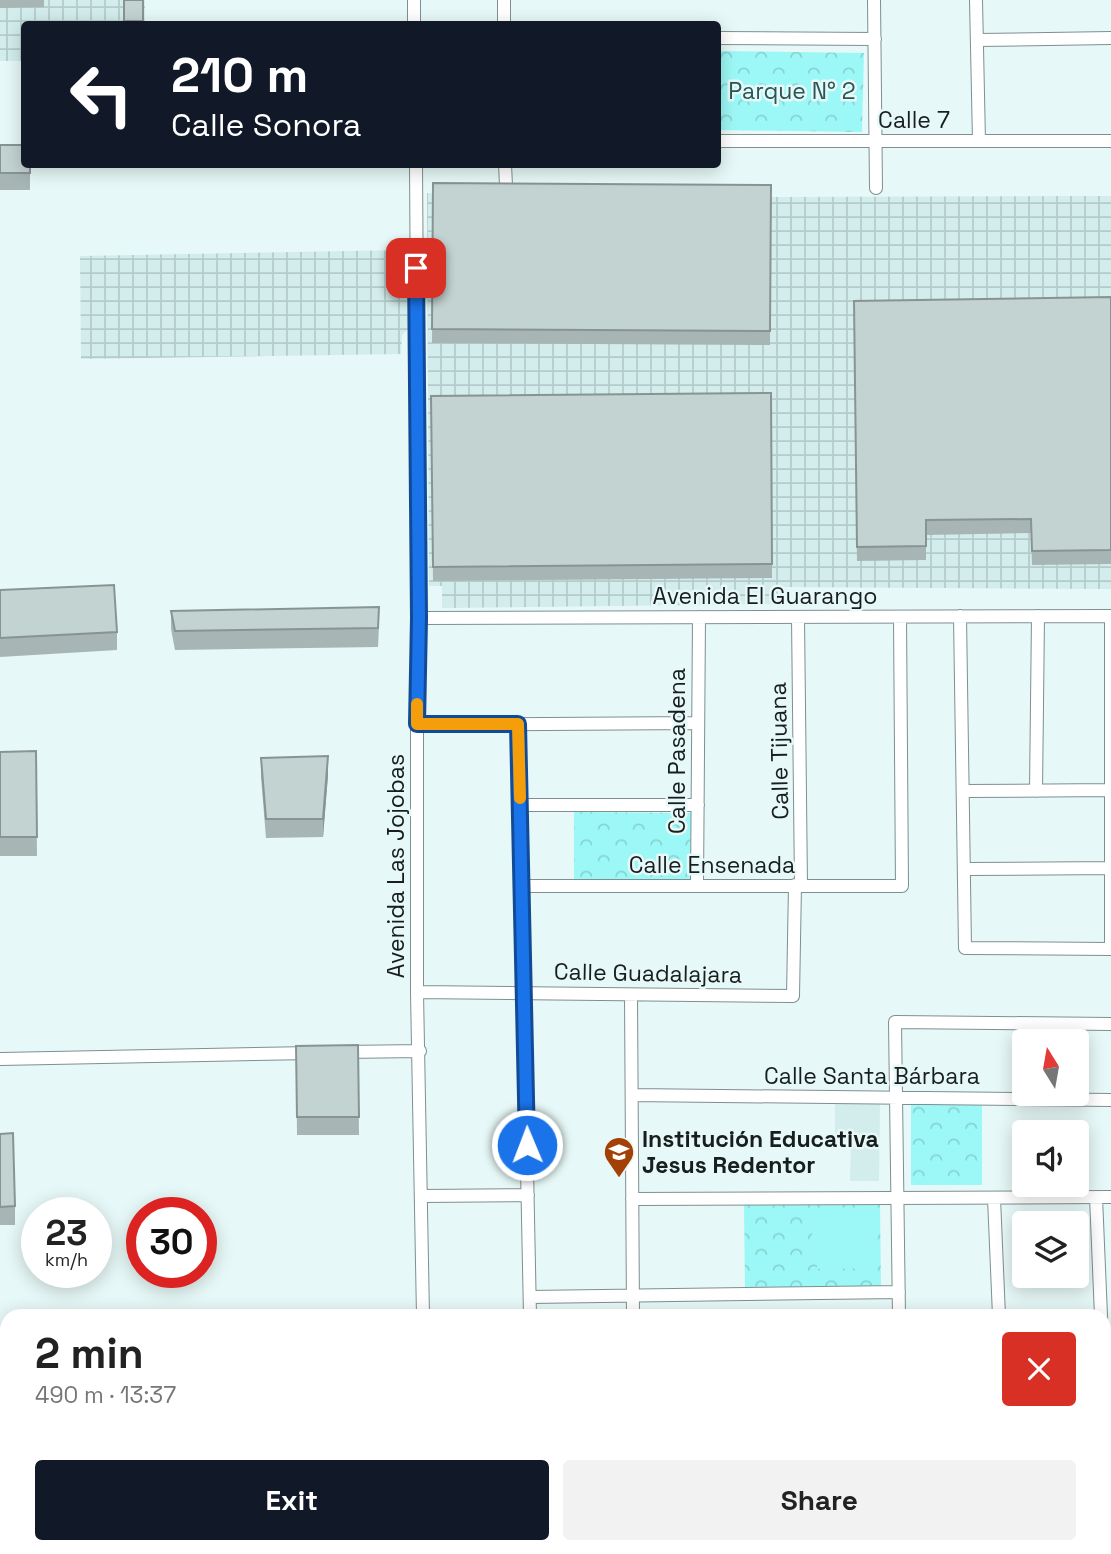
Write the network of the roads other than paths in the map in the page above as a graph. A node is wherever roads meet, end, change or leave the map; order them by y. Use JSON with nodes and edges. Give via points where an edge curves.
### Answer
{"nodes":[{"id":1,"x":414,"y":0,"type":"edge"},
{"id":2,"x":504,"y":0,"type":"edge"},
{"id":3,"x":874,"y":0,"type":"edge"},
{"id":4,"x":976,"y":0,"type":"edge"},
{"id":5,"x":414,"y":21,"type":"edge"},
{"id":6,"x":505,"y":21,"type":"edge"},
{"id":7,"x":721,"y":38,"type":"edge"},
{"id":8,"x":1111,"y":38,"type":"edge"},
{"id":9,"x":875,"y":39,"type":"junction"},
{"id":10,"x":977,"y":40,"type":"junction"},
{"id":11,"x":721,"y":141,"type":"edge"},
{"id":12,"x":876,"y":141,"type":"junction"},
{"id":13,"x":979,"y":141,"type":"junction"},
{"id":14,"x":1111,"y":141,"type":"edge"},
{"id":15,"x":416,"y":168,"type":"edge"},
{"id":16,"x":506,"y":168,"type":"edge"},
{"id":17,"x":506,"y":186,"type":"edge"},
{"id":18,"x":876,"y":188,"type":"dead end"},
{"id":19,"x":960,"y":616,"type":"junction"},
{"id":20,"x":1038,"y":616,"type":"junction"},
{"id":21,"x":1111,"y":616,"type":"edge"},
{"id":22,"x":699,"y":617,"type":"junction"},
{"id":23,"x":798,"y":617,"type":"junction"},
{"id":24,"x":900,"y":617,"type":"junction"},
{"id":25,"x":419,"y":618,"type":"junction"},
{"id":26,"x":1111,"y":691,"type":"edge"},
{"id":27,"x":698,"y":723,"type":"junction"},
{"id":28,"x":417,"y":724,"type":"junction"},
{"id":29,"x":518,"y":724,"type":"junction"},
{"id":30,"x":1111,"y":757,"type":"edge"},
{"id":31,"x":1111,"y":790,"type":"edge"},
{"id":32,"x":963,"y":791,"type":"junction"},
{"id":33,"x":1036,"y":791,"type":"junction"},
{"id":34,"x":520,"y":805,"type":"junction"},
{"id":35,"x":698,"y":805,"type":"junction"},
{"id":36,"x":964,"y":869,"type":"junction"},
{"id":37,"x":1111,"y":869,"type":"edge"},
{"id":38,"x":522,"y":886,"type":"junction"},
{"id":39,"x":697,"y":886,"type":"junction"},
{"id":40,"x":798,"y":886,"type":"junction"},
{"id":41,"x":1111,"y":949,"type":"edge"},
{"id":42,"x":418,"y":992,"type":"junction"},
{"id":43,"x":524,"y":993,"type":"junction"},
{"id":44,"x":631,"y":995,"type":"junction"},
{"id":45,"x":793,"y":996,"type":"joint"},
{"id":46,"x":1111,"y":1024,"type":"edge"},
{"id":47,"x":420,"y":1051,"type":"junction"},
{"id":48,"x":0,"y":1059,"type":"edge"},
{"id":49,"x":632,"y":1095,"type":"junction"},
{"id":50,"x":896,"y":1098,"type":"junction"},
{"id":51,"x":1111,"y":1100,"type":"edge"},
{"id":52,"x":528,"y":1195,"type":"junction"},
{"id":53,"x":421,"y":1196,"type":"junction"},
{"id":54,"x":1096,"y":1197,"type":"junction"},
{"id":55,"x":1111,"y":1197,"type":"edge"},
{"id":56,"x":897,"y":1198,"type":"junction"},
{"id":57,"x":994,"y":1198,"type":"junction"},
{"id":58,"x":632,"y":1199,"type":"junction"},
{"id":59,"x":899,"y":1292,"type":"junction"},
{"id":60,"x":633,"y":1296,"type":"junction"},
{"id":61,"x":530,"y":1297,"type":"junction"},
{"id":62,"x":423,"y":1309,"type":"edge"},
{"id":63,"x":530,"y":1309,"type":"edge"},
{"id":64,"x":633,"y":1309,"type":"edge"},
{"id":65,"x":899,"y":1309,"type":"edge"},
{"id":66,"x":999,"y":1309,"type":"edge"},
{"id":67,"x":1101,"y":1309,"type":"edge"}],
"edges":[{"from":1,"to":5,"type":"street"},
{"from":2,"to":6,"type":"street"},
{"from":3,"to":9,"type":"street"},
{"from":4,"to":10,"type":"street"},
{"from":7,"to":9,"type":"street"},
{"from":8,"to":10,"type":"street"},
{"from":9,"to":12,"type":"street"},
{"from":10,"to":13,"type":"street"},
{"from":11,"to":12,"type":"street","name":"Calle 7"},
{"from":12,"to":13,"type":"street","name":"Calle 7"},
{"from":12,"to":18,"type":"street"},
{"from":13,"to":14,"type":"street","name":"Calle 7"},
{"from":15,"to":25,"type":"street","name":"Avenida Las Jojobas"},
{"from":16,"to":17,"type":"street"},
{"from":19,"to":20,"type":"street","name":"Avenida El Guarango"},
{"from":19,"to":24,"type":"street","name":"Avenida El Guarango"},
{"from":19,"to":32,"type":"street"},
{"from":20,"to":21,"type":"street","name":"Avenida El Guarango"},
{"from":20,"to":33,"type":"street"},
{"from":21,"to":26,"type":"street"},
{"from":22,"to":23,"type":"street","name":"Avenida El Guarango"},
{"from":22,"to":25,"type":"street","name":"Avenida El Guarango"},
{"from":22,"to":27,"type":"street","name":"Calle Pasadena"},
{"from":23,"to":24,"type":"street","name":"Avenida El Guarango"},
{"from":23,"to":40,"type":"street","name":"Calle Tijuana"},
{"from":24,"to":40,"type":"street","name":"Calle Ensenada","via":[[902,886]]},
{"from":25,"to":28,"type":"street","name":"Avenida Las Jojobas"},
{"from":26,"to":30,"type":"street"},
{"from":27,"to":29,"type":"street"},
{"from":27,"to":35,"type":"street","name":"Calle Pasadena"},
{"from":28,"to":29,"type":"street"},
{"from":28,"to":42,"type":"street","name":"Avenida Las Jojobas"},
{"from":29,"to":34,"type":"street"},
{"from":30,"to":31,"type":"street"},
{"from":31,"to":33,"type":"street"},
{"from":31,"to":37,"type":"street"},
{"from":32,"to":33,"type":"street"},
{"from":32,"to":36,"type":"street"},
{"from":34,"to":35,"type":"street"},
{"from":34,"to":38,"type":"street"},
{"from":35,"to":39,"type":"street","name":"Calle Pasadena"},
{"from":36,"to":37,"type":"street"},
{"from":36,"to":41,"type":"street","via":[[965,948]]},
{"from":37,"to":41,"type":"street"},
{"from":38,"to":39,"type":"street","name":"Calle Ensenada"},
{"from":38,"to":43,"type":"street"},
{"from":39,"to":40,"type":"street","name":"Calle Ensenada"},
{"from":40,"to":45,"type":"street","name":"Calle Tijuana"},
{"from":42,"to":43,"type":"street","name":"Calle Guadalajara"},
{"from":42,"to":47,"type":"street","name":"Avenida Las Jojobas"},
{"from":43,"to":44,"type":"street","name":"Calle Guadalajara"},
{"from":43,"to":52,"type":"street"},
{"from":44,"to":45,"type":"street","name":"Calle Guadalajara"},
{"from":44,"to":49,"type":"street"},
{"from":46,"to":50,"type":"street","via":[[895,1022]]},
{"from":47,"to":48,"type":"street"},
{"from":47,"to":53,"type":"street","name":"Avenida Las Jojobas"},
{"from":49,"to":50,"type":"street","name":"Calle Santa Bárbara"},
{"from":49,"to":58,"type":"street"},
{"from":50,"to":51,"type":"street","name":"Calle Santa Bárbara"},
{"from":50,"to":56,"type":"street"},
{"from":52,"to":53,"type":"street"},
{"from":52,"to":61,"type":"street"},
{"from":53,"to":62,"type":"street","name":"Avenida Las Jojobas"},
{"from":54,"to":55,"type":"street"},
{"from":54,"to":57,"type":"street"},
{"from":54,"to":67,"type":"street"},
{"from":56,"to":57,"type":"street"},
{"from":56,"to":58,"type":"street"},
{"from":56,"to":59,"type":"street"},
{"from":57,"to":66,"type":"street"},
{"from":58,"to":60,"type":"street"},
{"from":59,"to":60,"type":"street"},
{"from":59,"to":65,"type":"street"},
{"from":60,"to":61,"type":"street"},
{"from":60,"to":64,"type":"street"},
{"from":61,"to":63,"type":"street"}]}
